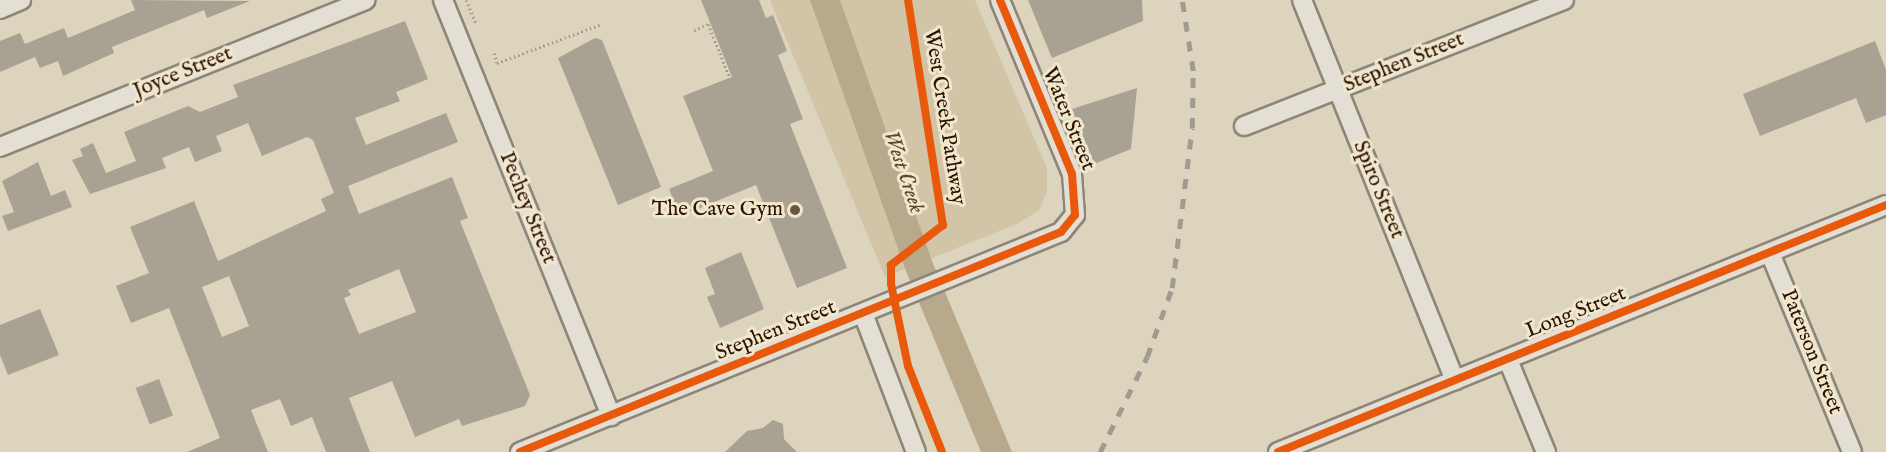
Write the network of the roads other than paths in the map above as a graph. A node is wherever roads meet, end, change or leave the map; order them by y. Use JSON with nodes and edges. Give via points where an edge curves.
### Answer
{"nodes":[{"id":1,"x":21,"y":0,"type":"edge"},
{"id":2,"x":366,"y":0,"type":"edge"},
{"id":3,"x":443,"y":0,"type":"edge"},
{"id":4,"x":1000,"y":0,"type":"edge"},
{"id":5,"x":1302,"y":0,"type":"edge"},
{"id":6,"x":1564,"y":0,"type":"edge"},
{"id":7,"x":0,"y":9,"type":"edge"},
{"id":8,"x":1338,"y":89,"type":"junction"},
{"id":9,"x":1244,"y":126,"type":"dead end"},
{"id":10,"x":0,"y":147,"type":"edge"},
{"id":11,"x":1886,"y":205,"type":"edge"},
{"id":12,"x":1044,"y":243,"type":"joint"},
{"id":13,"x":1770,"y":253,"type":"junction"},
{"id":14,"x":864,"y":316,"type":"junction"},
{"id":15,"x":1508,"y":360,"type":"junction"},
{"id":16,"x":1455,"y":381,"type":"junction"},
{"id":17,"x":611,"y":416,"type":"junction"},
{"id":18,"x":520,"y":452,"type":"edge"},
{"id":19,"x":916,"y":452,"type":"edge"},
{"id":20,"x":1278,"y":452,"type":"edge"},
{"id":21,"x":1546,"y":452,"type":"edge"},
{"id":22,"x":1852,"y":452,"type":"edge"}],
"edges":[{"from":1,"to":7,"type":"street"},
{"from":2,"to":10,"type":"street","name":"Joyce Street"},
{"from":3,"to":17,"type":"street","name":"Pechey Street"},
{"from":4,"to":12,"type":"street","name":"Water Street","via":[[1077,195],[1075,215]]},
{"from":5,"to":8,"type":"street","name":"Spiro Street"},
{"from":6,"to":8,"type":"street","name":"Stephen Street"},
{"from":8,"to":9,"type":"street","name":"Stephen Street"},
{"from":8,"to":16,"type":"street","name":"Spiro Street"},
{"from":11,"to":13,"type":"street","name":"Long Street"},
{"from":12,"to":14,"type":"street","name":"Stephen Street"},
{"from":13,"to":15,"type":"street","name":"Long Street"},
{"from":13,"to":22,"type":"street","name":"Paterson Street"},
{"from":14,"to":17,"type":"street","name":"Stephen Street"},
{"from":14,"to":19,"type":"street"},
{"from":15,"to":16,"type":"street","name":"Long Street"},
{"from":15,"to":21,"type":"street"},
{"from":16,"to":20,"type":"street","name":"Long Street"},
{"from":17,"to":18,"type":"street","name":"Stephen Street"}]}
